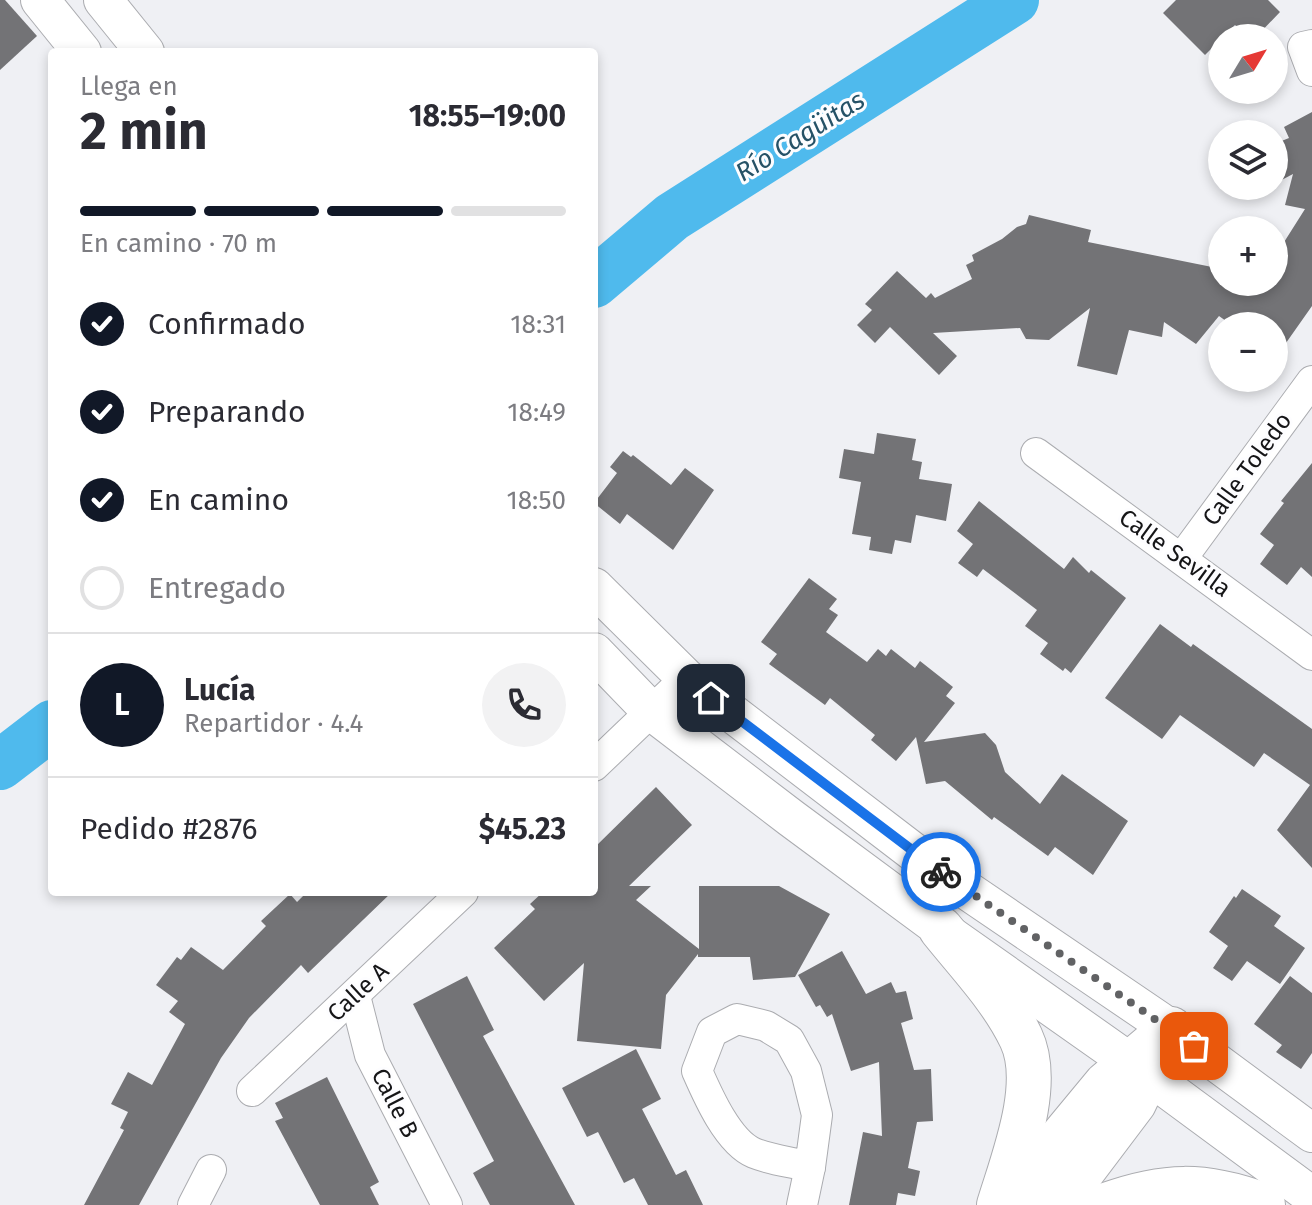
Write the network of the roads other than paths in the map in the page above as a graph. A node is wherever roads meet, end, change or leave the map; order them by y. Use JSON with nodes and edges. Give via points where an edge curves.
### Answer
{"nodes":[{"id":1,"x":40,"y":0,"type":"edge"},
{"id":2,"x":103,"y":0,"type":"edge"},
{"id":3,"x":1312,"y":45,"type":"edge"},
{"id":4,"x":79,"y":48,"type":"edge"},
{"id":5,"x":142,"y":48,"type":"edge"},
{"id":6,"x":1312,"y":71,"type":"edge"},
{"id":7,"x":1312,"y":381,"type":"edge"},
{"id":8,"x":1036,"y":453,"type":"dead end"},
{"id":9,"x":1182,"y":558,"type":"junction"},
{"id":10,"x":598,"y":591,"type":"edge"},
{"id":11,"x":1312,"y":655,"type":"edge"},
{"id":12,"x":598,"y":656,"type":"edge"},
{"id":13,"x":686,"y":678,"type":"junction"},
{"id":14,"x":651,"y":711,"type":"junction"},
{"id":15,"x":598,"y":762,"type":"edge"},
{"id":16,"x":459,"y":896,"type":"edge"},
{"id":17,"x":941,"y":929,"type":"junction"},
{"id":18,"x":355,"y":996,"type":"junction"},
{"id":19,"x":1171,"y":1029,"type":"junction"},
{"id":20,"x":1139,"y":1069,"type":"junction"},
{"id":21,"x":252,"y":1091,"type":"dead end"},
{"id":22,"x":1312,"y":1133,"type":"edge"},
{"id":23,"x":810,"y":1167,"type":"junction"},
{"id":24,"x":211,"y":1170,"type":"dead end"},
{"id":25,"x":1312,"y":1196,"type":"edge"},
{"id":26,"x":193,"y":1205,"type":"edge"},
{"id":27,"x":447,"y":1205,"type":"edge"},
{"id":28,"x":802,"y":1205,"type":"edge"},
{"id":29,"x":999,"y":1205,"type":"edge"},
{"id":30,"x":1012,"y":1205,"type":"edge"},
{"id":31,"x":1057,"y":1205,"type":"edge"},
{"id":32,"x":1106,"y":1205,"type":"edge"},
{"id":33,"x":1263,"y":1205,"type":"edge"}],
"edges":[{"from":1,"to":4,"type":"main road"},
{"from":2,"to":5,"type":"main road"},
{"from":3,"to":6,"type":"street","via":[[1303,47]]},
{"from":7,"to":9,"type":"street","name":"Calle Toledo"},
{"from":8,"to":9,"type":"street","name":"Calle Sevilla"},
{"from":9,"to":11,"type":"street","name":"Calle Sevilla"},
{"from":10,"to":13,"type":"main road"},
{"from":12,"to":14,"type":"main road"},
{"from":13,"to":14,"type":"street"},
{"from":13,"to":19,"type":"main road","via":[[937,870]]},
{"from":14,"to":15,"type":"street"},
{"from":14,"to":17,"type":"main road"},
{"from":16,"to":18,"type":"street","name":"Calle A"},
{"from":17,"to":20,"type":"main road"},
{"from":17,"to":29,"type":"highway","via":[[1002,1005],[1022,1040],[1027,1062],[1028,1091]]},
{"from":18,"to":21,"type":"street","name":"Calle A"},
{"from":18,"to":27,"type":"street","name":"Calle B","via":[[370,1055]]},
{"from":19,"to":20,"type":"highway"},
{"from":19,"to":22,"type":"main road"},
{"from":20,"to":25,"type":"main road"},
{"from":20,"to":30,"type":"highway","via":[[1096,1095]]},
{"from":20,"to":31,"type":"highway","via":[[1134,1103]]},
{"from":23,"to":23,"type":"street","via":[[817,1115],[806,1071],[789,1040],[766,1026],[737,1019],[712,1032],[697,1071],[728,1130],[752,1153]]},
{"from":23,"to":28,"type":"street"},
{"from":24,"to":26,"type":"street"},
{"from":32,"to":33,"type":"highway","via":[[1140,1193],[1203,1188]]}]}
